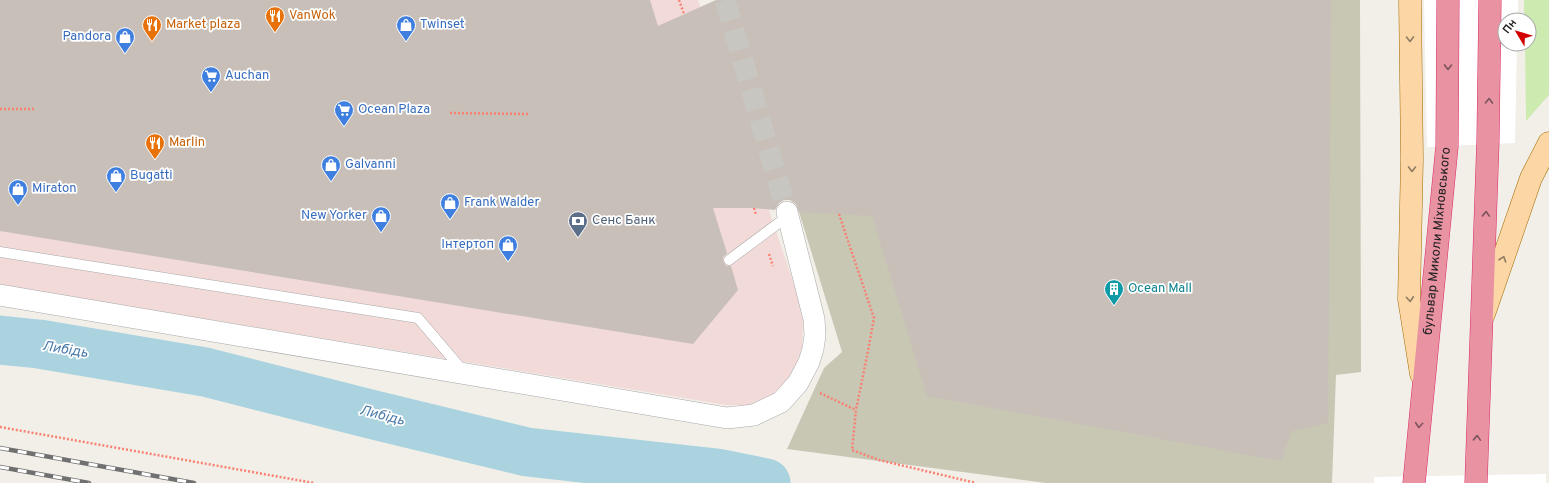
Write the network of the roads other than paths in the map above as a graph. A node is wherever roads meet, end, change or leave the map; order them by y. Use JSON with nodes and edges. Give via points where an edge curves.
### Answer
{"nodes":[{"id":1,"x":1410,"y":0,"type":"edge"},
{"id":2,"x":1448,"y":0,"type":"edge"},
{"id":3,"x":1490,"y":0,"type":"edge"},
{"id":4,"x":1549,"y":143,"type":"edge"},
{"id":5,"x":788,"y":214,"type":"joint"},
{"id":6,"x":0,"y":252,"type":"edge"},
{"id":7,"x":729,"y":260,"type":"dead end"},
{"id":8,"x":0,"y":295,"type":"edge"},
{"id":9,"x":1481,"y":323,"type":"junction"},
{"id":10,"x":465,"y":373,"type":"junction"},
{"id":11,"x":1423,"y":386,"type":"junction"},
{"id":12,"x":1476,"y":480,"type":"edge"},
{"id":13,"x":1414,"y":482,"type":"edge"}],
"edges":[{"from":1,"to":11,"type":"main road","one_way":true,"via":[[1412,159],[1409,299]]},
{"from":2,"to":11,"type":"highway","name":"бульвар Миколи Міхновського","one_way":true,"via":[[1446,146]]},
{"from":9,"to":3,"type":"highway","one_way":true},
{"from":9,"to":4,"type":"main road","one_way":true,"via":[[1531,178]]},
{"from":5,"to":7,"type":"lane"},
{"from":5,"to":10,"type":"street","via":[[814,319],[815,335],[809,362],[798,383],[781,402],[754,415],[727,418]]},
{"from":6,"to":10,"type":"lane","via":[[418,318]]},
{"from":8,"to":10,"type":"street"},
{"from":12,"to":9,"type":"highway","one_way":true},
{"from":11,"to":13,"type":"highway","name":"бульвар Миколи Міхновського","one_way":true}]}
